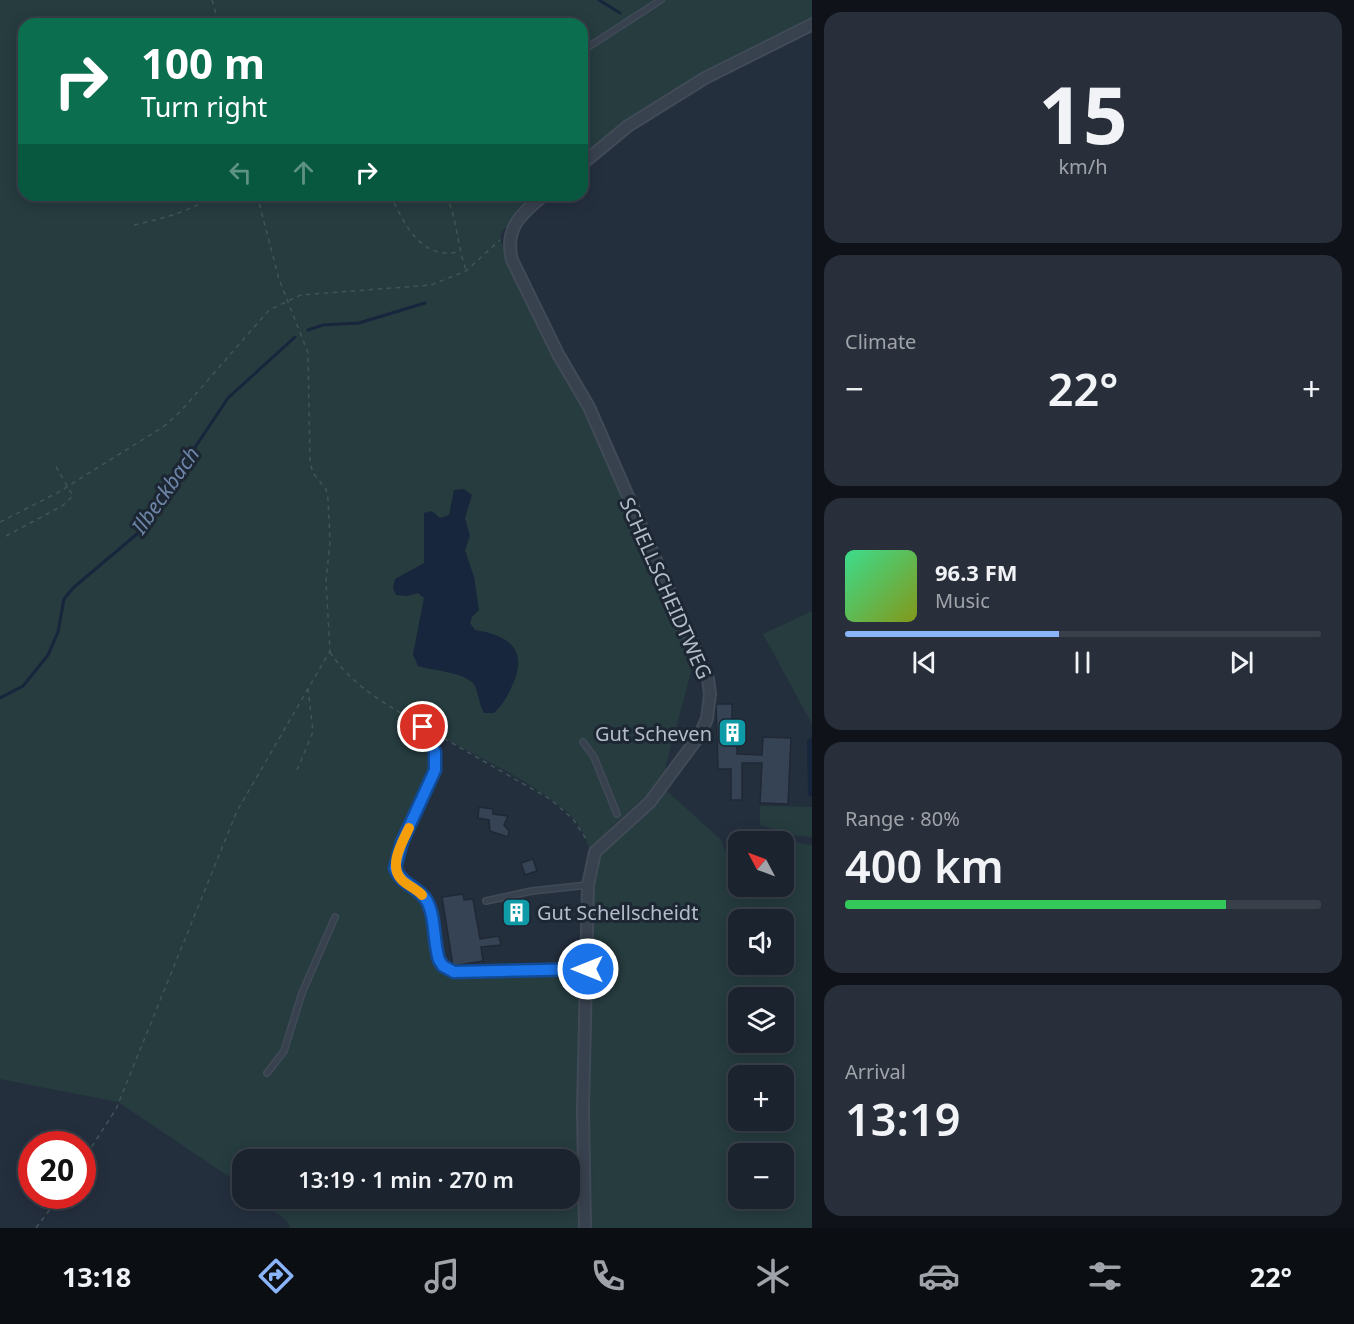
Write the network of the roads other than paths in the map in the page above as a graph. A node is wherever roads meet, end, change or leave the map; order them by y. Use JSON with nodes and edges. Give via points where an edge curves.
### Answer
{"nodes":[{"id":1,"x":661,"y":0,"type":"edge"},
{"id":2,"x":812,"y":24,"type":"edge"},
{"id":3,"x":588,"y":47,"type":"edge"},
{"id":4,"x":588,"y":159,"type":"edge"},
{"id":5,"x":538,"y":201,"type":"edge"},
{"id":6,"x":423,"y":727,"type":"road end"},
{"id":7,"x":583,"y":742,"type":"dead end"},
{"id":8,"x":617,"y":814,"type":"dead end"},
{"id":9,"x":588,"y":885,"type":"junction"},
{"id":10,"x":486,"y":901,"type":"dead end"},
{"id":11,"x":335,"y":917,"type":"dead end"},
{"id":12,"x":588,"y":969,"type":"junction"},
{"id":13,"x":267,"y":1073,"type":"dead end"},
{"id":14,"x":585,"y":1228,"type":"edge"}],
"edges":[{"from":1,"to":3,"type":"lane"},
{"from":2,"to":4,"type":"street","via":[[705,78],[628,126]]},
{"from":5,"to":9,"type":"street","name":"SCHELLSCHEIDTWEG","via":[[520,218],[509,238],[512,260],[589,407],[709,685],[706,719],[699,736],[650,802],[595,852]]},
{"from":6,"to":12,"type":"lane","via":[[435,752],[435,770],[402,842],[395,868],[402,880],[427,900],[443,966],[454,972]]},
{"from":7,"to":8,"type":"lane","via":[[594,757]]},
{"from":9,"to":10,"type":"lane"},
{"from":9,"to":12,"type":"street"},
{"from":11,"to":13,"type":"lane","via":[[302,993],[284,1051]]},
{"from":12,"to":14,"type":"street","via":[[583,1110]]}]}
